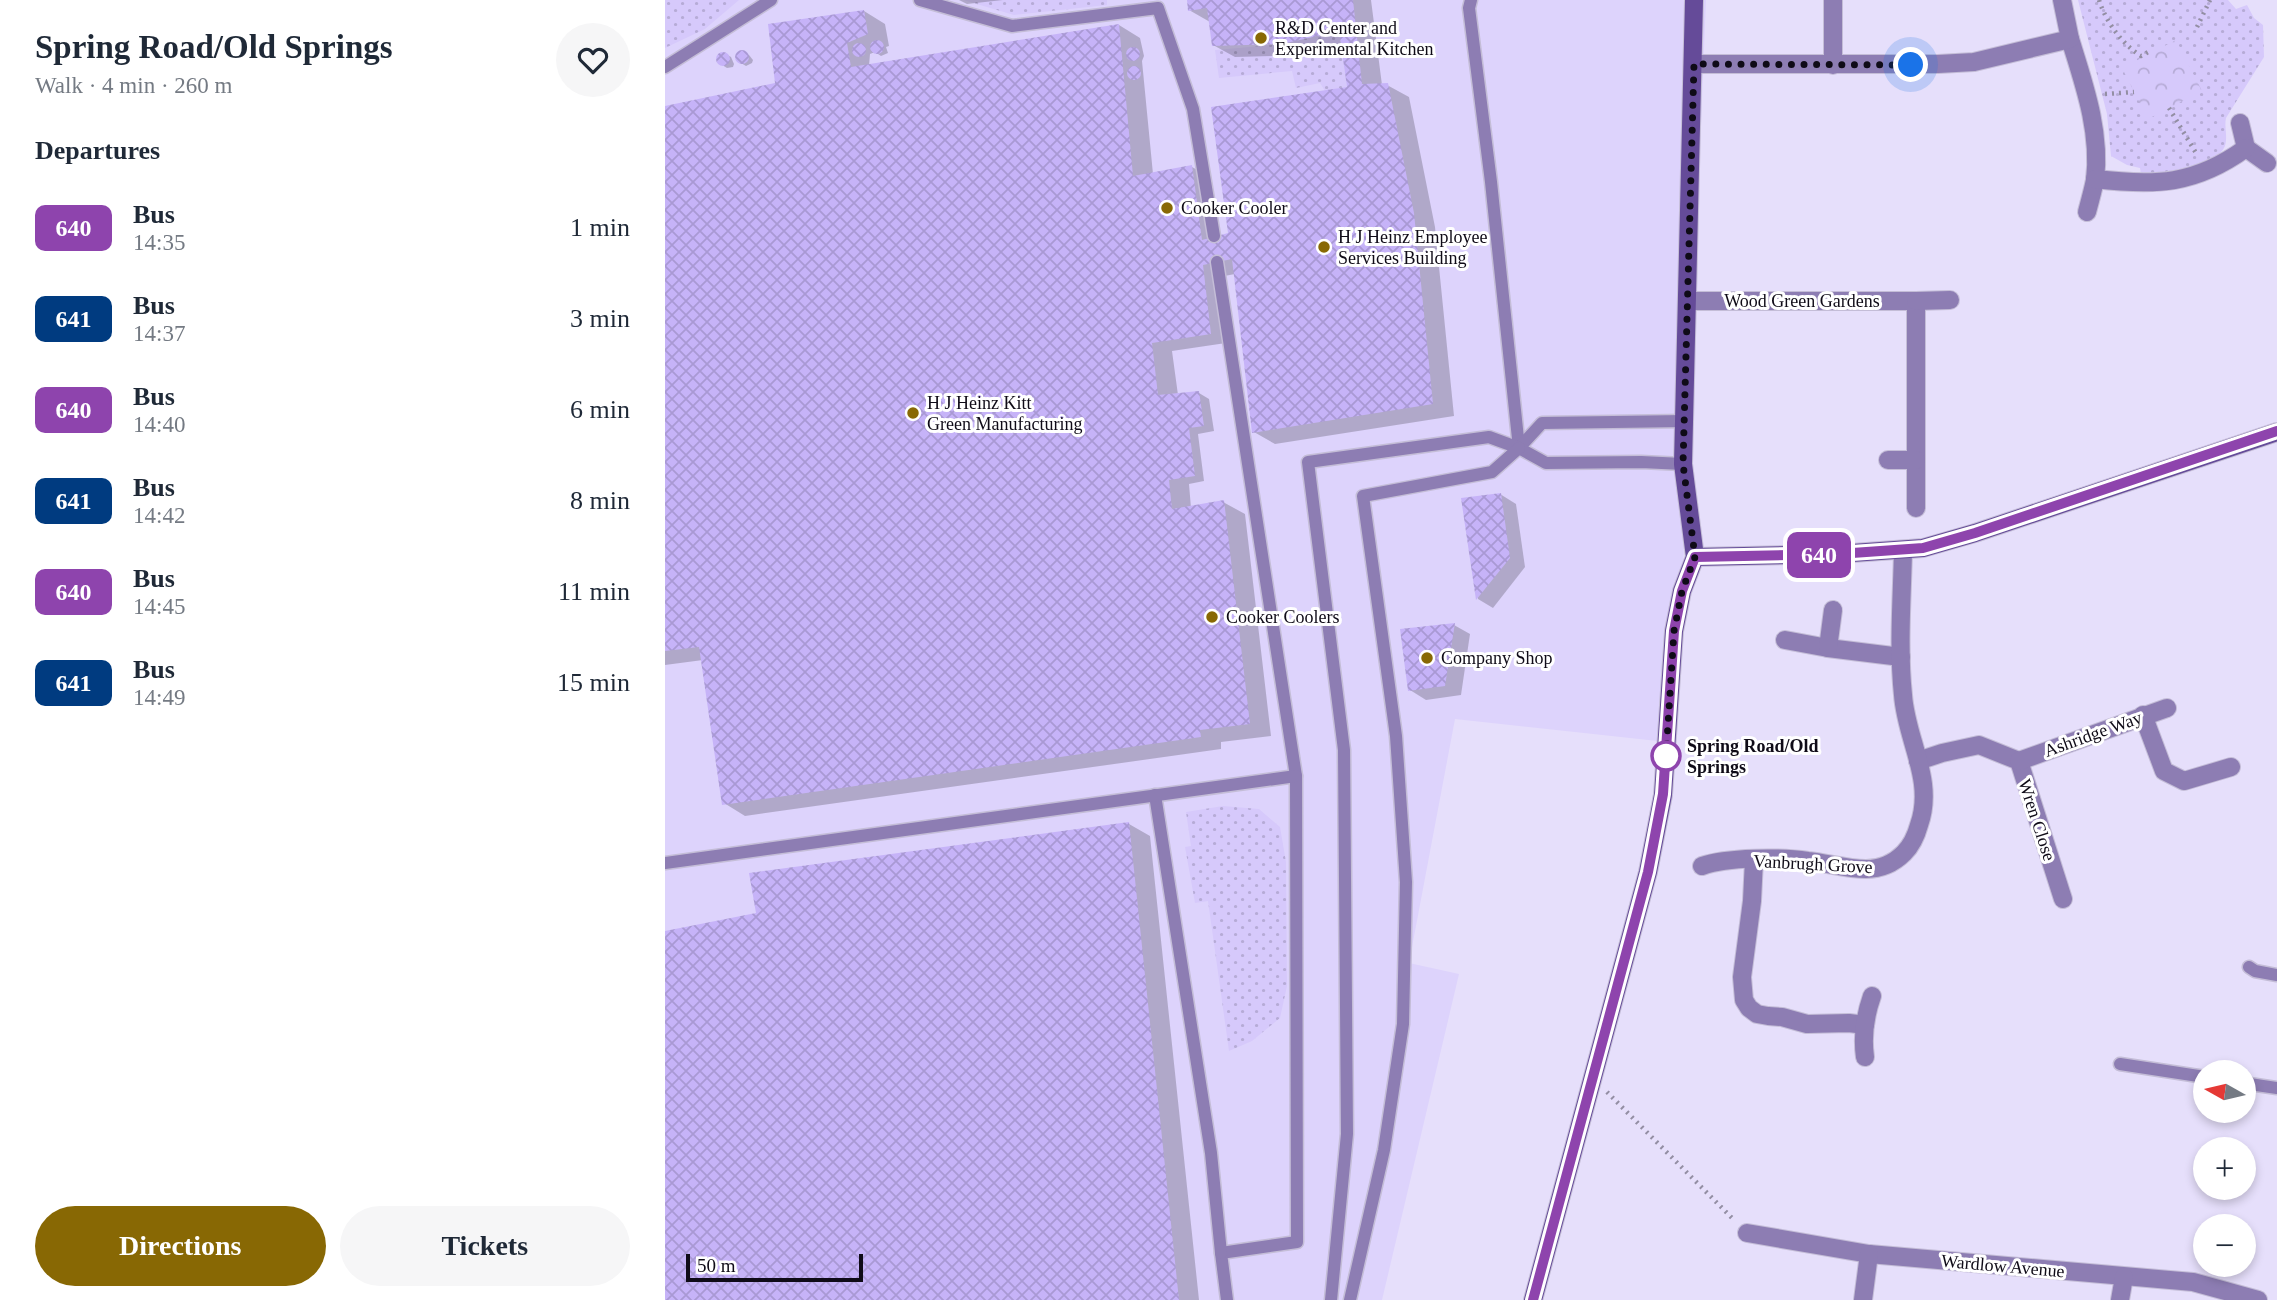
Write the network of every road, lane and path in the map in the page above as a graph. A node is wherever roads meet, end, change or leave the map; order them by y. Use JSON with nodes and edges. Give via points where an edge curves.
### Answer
{"nodes":[{"id":1,"x":771,"y":0,"type":"edge"},
{"id":2,"x":920,"y":0,"type":"edge"},
{"id":3,"x":1471,"y":0,"type":"edge"},
{"id":4,"x":1694,"y":0,"type":"edge"},
{"id":5,"x":1833,"y":0,"type":"edge"},
{"id":6,"x":2062,"y":0,"type":"edge"},
{"id":7,"x":2099,"y":0,"type":"edge"},
{"id":8,"x":2210,"y":0,"type":"edge"},
{"id":9,"x":2197,"y":27,"type":"dead end"},
{"id":10,"x":2070,"y":39,"type":"junction"},
{"id":11,"x":2151,"y":53,"type":"dead end"},
{"id":12,"x":1694,"y":64,"type":"junction"},
{"id":13,"x":1833,"y":65,"type":"junction"},
{"id":14,"x":665,"y":67,"type":"edge"},
{"id":15,"x":2134,"y":92,"type":"dead end"},
{"id":16,"x":2087,"y":95,"type":"junction"},
{"id":17,"x":2169,"y":108,"type":"dead end"},
{"id":18,"x":2241,"y":122,"type":"dead end"},
{"id":19,"x":2246,"y":148,"type":"junction"},
{"id":20,"x":2267,"y":163,"type":"dead end"},
{"id":21,"x":2207,"y":172,"type":"junction"},
{"id":22,"x":2095,"y":179,"type":"junction"},
{"id":23,"x":2087,"y":212,"type":"dead end"},
{"id":24,"x":1214,"y":236,"type":"dead end"},
{"id":25,"x":1217,"y":262,"type":"dead end"},
{"id":26,"x":1949,"y":300,"type":"dead end"},
{"id":27,"x":1688,"y":301,"type":"junction"},
{"id":28,"x":1916,"y":301,"type":"junction"},
{"id":29,"x":1685,"y":421,"type":"junction"},
{"id":30,"x":2277,"y":432,"type":"edge"},
{"id":31,"x":1519,"y":448,"type":"junction"},
{"id":32,"x":1888,"y":460,"type":"dead end"},
{"id":33,"x":1916,"y":460,"type":"junction"},
{"id":34,"x":1683,"y":464,"type":"junction"},
{"id":35,"x":1916,"y":508,"type":"dead end"},
{"id":36,"x":1903,"y":551,"type":"junction"},
{"id":37,"x":1695,"y":557,"type":"junction"},
{"id":38,"x":1833,"y":610,"type":"dead end"},
{"id":39,"x":1785,"y":640,"type":"dead end"},
{"id":40,"x":1828,"y":648,"type":"junction"},
{"id":41,"x":1901,"y":657,"type":"junction"},
{"id":42,"x":2167,"y":708,"type":"dead end"},
{"id":43,"x":2143,"y":715,"type":"junction"},
{"id":44,"x":1918,"y":761,"type":"junction"},
{"id":45,"x":2019,"y":761,"type":"junction"},
{"id":46,"x":2231,"y":767,"type":"dead end"},
{"id":47,"x":1296,"y":776,"type":"junction"},
{"id":48,"x":1155,"y":795,"type":"junction"},
{"id":49,"x":1754,"y":860,"type":"junction"},
{"id":50,"x":665,"y":863,"type":"edge"},
{"id":51,"x":1702,"y":866,"type":"dead end"},
{"id":52,"x":2063,"y":899,"type":"dead end"},
{"id":53,"x":2249,"y":967,"type":"dead end"},
{"id":54,"x":2277,"y":975,"type":"edge"},
{"id":55,"x":1872,"y":996,"type":"dead end"},
{"id":56,"x":1865,"y":1025,"type":"junction"},
{"id":57,"x":1865,"y":1057,"type":"dead end"},
{"id":58,"x":2120,"y":1064,"type":"dead end"},
{"id":59,"x":2193,"y":1075,"type":"edge"},
{"id":60,"x":1594,"y":1078,"type":"junction"},
{"id":61,"x":2256,"y":1085,"type":"edge"},
{"id":62,"x":2277,"y":1088,"type":"edge"},
{"id":63,"x":1747,"y":1233,"type":"joint"},
{"id":64,"x":1221,"y":1253,"type":"junction"},
{"id":65,"x":1868,"y":1254,"type":"junction"},
{"id":66,"x":2124,"y":1277,"type":"junction"},
{"id":67,"x":1227,"y":1300,"type":"edge"},
{"id":68,"x":1331,"y":1300,"type":"edge"},
{"id":69,"x":1350,"y":1300,"type":"edge"},
{"id":70,"x":1532,"y":1300,"type":"edge"},
{"id":71,"x":1863,"y":1300,"type":"edge"},
{"id":72,"x":2120,"y":1300,"type":"edge"},
{"id":73,"x":2258,"y":1300,"type":"edge"}],
"edges":[{"from":1,"to":14,"type":"lane"},
{"from":2,"to":24,"type":"lane","via":[[1012,26],[1158,8],[1193,110]]},
{"from":3,"to":31,"type":"lane"},
{"from":4,"to":12,"type":"street"},
{"from":5,"to":13,"type":"street"},
{"from":6,"to":10,"type":"street"},
{"from":7,"to":11,"type":"path","via":[[2113,29],[2133,51],[2141,56]]},
{"from":8,"to":9,"type":"path"},
{"from":10,"to":13,"type":"street","via":[[1974,62]]},
{"from":10,"to":16,"type":"street"},
{"from":12,"to":13,"type":"street"},
{"from":12,"to":27,"type":"street"},
{"from":15,"to":16,"type":"path"},
{"from":16,"to":22,"type":"street"},
{"from":17,"to":21,"type":"path"},
{"from":18,"to":19,"type":"street"},
{"from":19,"to":20,"type":"street"},
{"from":19,"to":21,"type":"street"},
{"from":21,"to":22,"type":"street","via":[[2174,181],[2134,184]]},
{"from":22,"to":23,"type":"street"},
{"from":25,"to":47,"type":"lane"},
{"from":26,"to":28,"type":"street","name":"Wood Green Gardens"},
{"from":27,"to":28,"type":"street","name":"Wood Green Gardens"},
{"from":27,"to":29,"type":"street"},
{"from":28,"to":33,"type":"street"},
{"from":29,"to":31,"type":"lane","via":[[1542,423]]},
{"from":29,"to":34,"type":"street"},
{"from":30,"to":36,"type":"street","via":[[1975,533]]},
{"from":31,"to":34,"type":"lane","via":[[1546,463]]},
{"from":31,"to":68,"type":"lane","via":[[1489,438],[1308,462],[1345,750],[1347,1134]]},
{"from":31,"to":69,"type":"lane","via":[[1492,472],[1363,496],[1396,736],[1406,895],[1402,1024],[1384,1150]]},
{"from":32,"to":33,"type":"street"},
{"from":33,"to":35,"type":"street"},
{"from":34,"to":37,"type":"street"},
{"from":36,"to":37,"type":"street"},
{"from":36,"to":41,"type":"street","name":"Vanbrugh Grove"},
{"from":37,"to":60,"type":"street","via":[[1674,631],[1663,794],[1648,872]]},
{"from":38,"to":40,"type":"street"},
{"from":39,"to":40,"type":"street"},
{"from":40,"to":41,"type":"street"},
{"from":41,"to":44,"type":"street","name":"Vanbrugh Grove","via":[[1903,698]]},
{"from":42,"to":43,"type":"street","name":"Ashridge Way"},
{"from":43,"to":45,"type":"street","name":"Ashridge Way"},
{"from":43,"to":46,"type":"street","via":[[2164,771],[2184,781]]},
{"from":44,"to":45,"type":"street","name":"Wren Close","via":[[1979,745]]},
{"from":44,"to":49,"type":"street","name":"Vanbrugh Grove","via":[[1925,789],[1921,820],[1909,848],[1890,865],[1864,869],[1805,860]]},
{"from":45,"to":52,"type":"street","name":"Wren Close"},
{"from":47,"to":48,"type":"lane"},
{"from":47,"to":64,"type":"lane","via":[[1297,1242]]},
{"from":48,"to":50,"type":"lane"},
{"from":48,"to":64,"type":"lane","via":[[1211,1153]]},
{"from":49,"to":51,"type":"street","name":"Vanbrugh Grove"},
{"from":49,"to":56,"type":"street","via":[[1742,977],[1749,1009],[1807,1024]]},
{"from":53,"to":54,"type":"lane"},
{"from":55,"to":56,"type":"street"},
{"from":56,"to":57,"type":"street"},
{"from":58,"to":59,"type":"lane"},
{"from":60,"to":63,"type":"path"},
{"from":60,"to":70,"type":"street"},
{"from":61,"to":62,"type":"lane"},
{"from":63,"to":65,"type":"street","name":"Wardlow Avenue"},
{"from":64,"to":67,"type":"lane"},
{"from":65,"to":66,"type":"street","name":"Wardlow Avenue"},
{"from":65,"to":71,"type":"street"},
{"from":66,"to":72,"type":"street"},
{"from":66,"to":73,"type":"street","name":"Wardlow Avenue","via":[[2193,1282]]}]}
